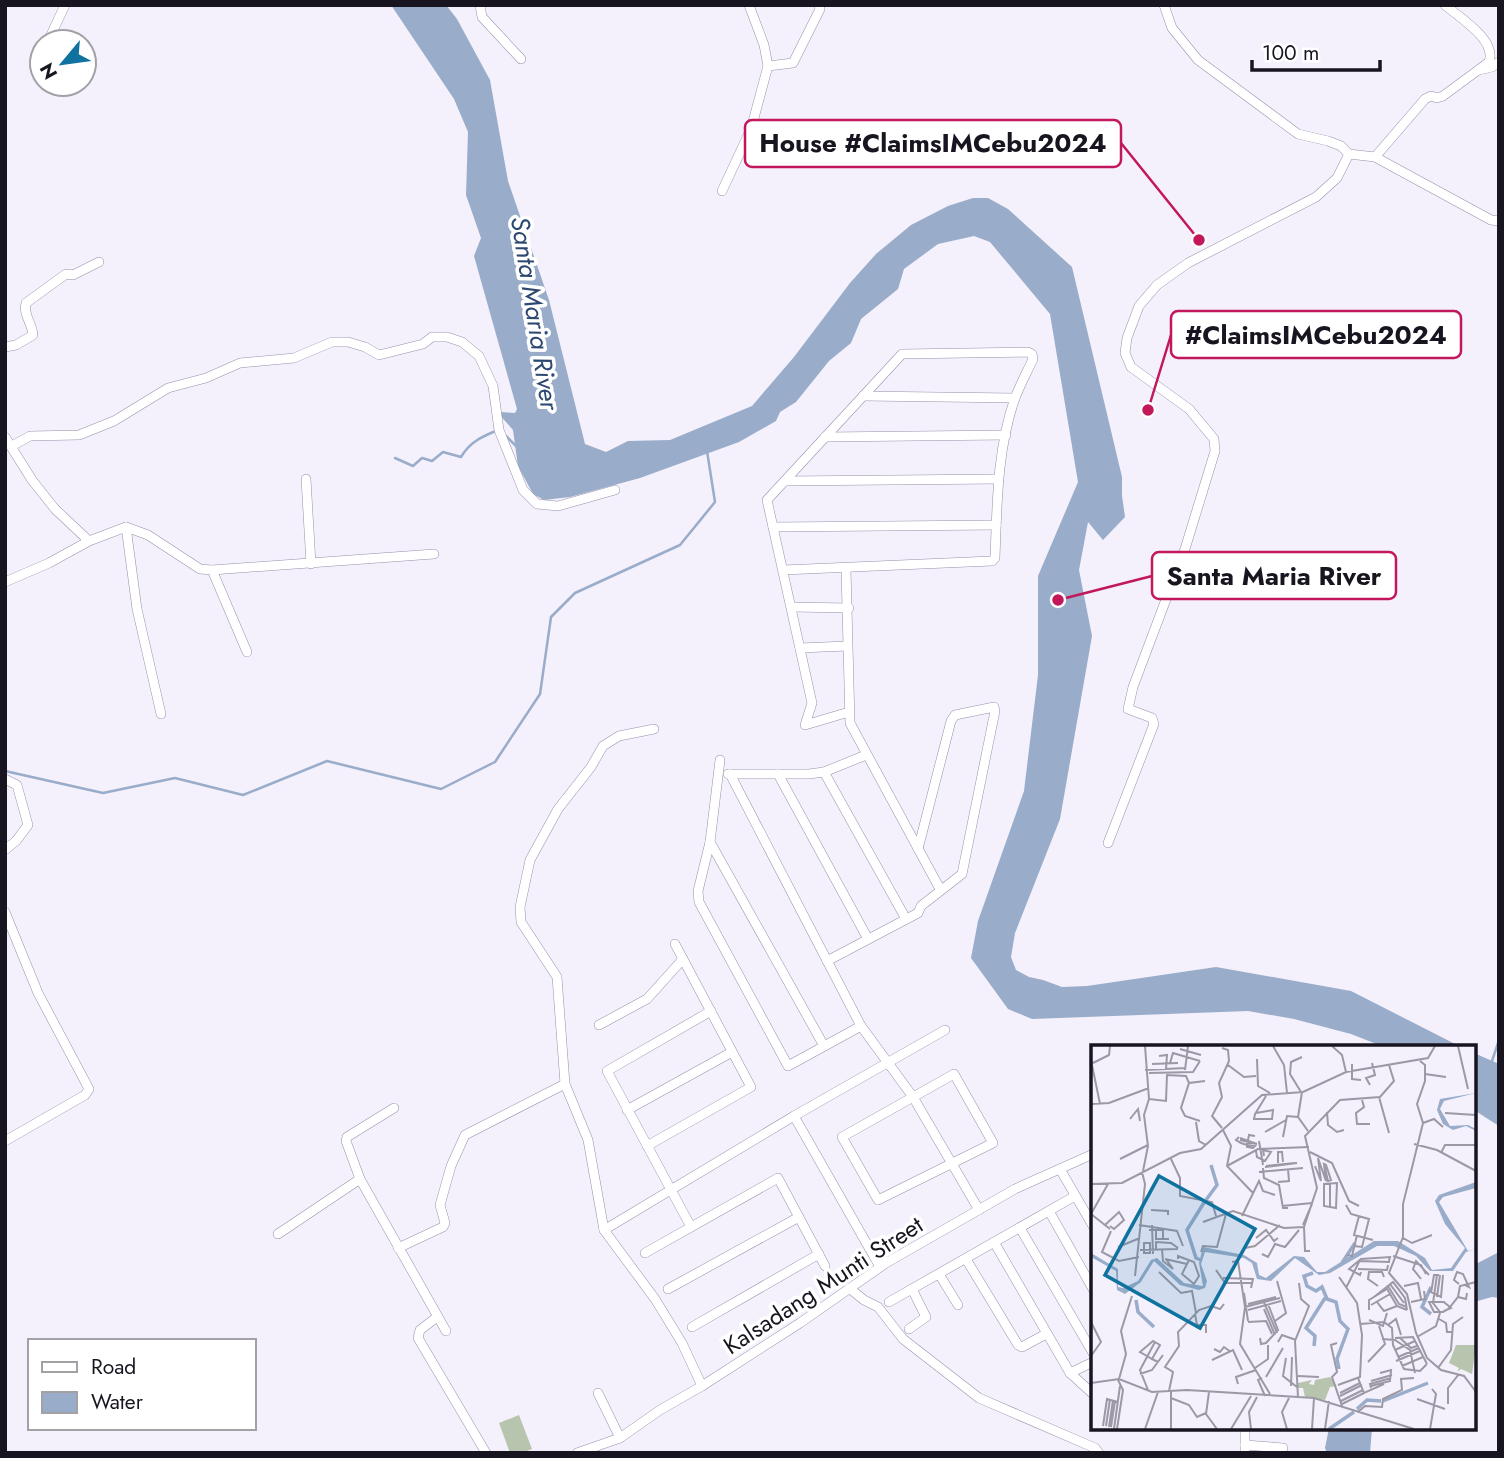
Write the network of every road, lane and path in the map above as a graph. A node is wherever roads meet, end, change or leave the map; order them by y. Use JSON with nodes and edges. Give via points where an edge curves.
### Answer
{"nodes":[{"id":1,"x":65,"y":5,"type":"edge"},
{"id":2,"x":480,"y":5,"type":"edge"},
{"id":3,"x":749,"y":5,"type":"edge"},
{"id":4,"x":819,"y":5,"type":"edge"},
{"id":5,"x":1164,"y":5,"type":"edge"},
{"id":6,"x":1445,"y":5,"type":"edge"},
{"id":7,"x":54,"y":28,"type":"edge"},
{"id":8,"x":521,"y":59,"type":"dead end"},
{"id":9,"x":1499,"y":62,"type":"edge"},
{"id":10,"x":768,"y":66,"type":"junction"},
{"id":11,"x":1478,"y":70,"type":"junction"},
{"id":12,"x":1349,"y":153,"type":"junction"},
{"id":13,"x":1375,"y":157,"type":"junction"},
{"id":14,"x":722,"y":191,"type":"dead end"},
{"id":15,"x":1499,"y":221,"type":"edge"},
{"id":16,"x":99,"y":262,"type":"dead end"},
{"id":17,"x":5,"y":347,"type":"edge"},
{"id":18,"x":863,"y":396,"type":"junction"},
{"id":19,"x":1015,"y":398,"type":"junction"},
{"id":20,"x":1006,"y":435,"type":"junction"},
{"id":21,"x":5,"y":437,"type":"edge"},
{"id":22,"x":825,"y":437,"type":"junction"},
{"id":23,"x":12,"y":446,"type":"junction"},
{"id":24,"x":998,"y":479,"type":"junction"},
{"id":25,"x":306,"y":480,"type":"dead end"},
{"id":26,"x":785,"y":481,"type":"junction"},
{"id":27,"x":615,"y":490,"type":"dead end"},
{"id":28,"x":996,"y":525,"type":"junction"},
{"id":29,"x":126,"y":527,"type":"junction"},
{"id":30,"x":773,"y":527,"type":"junction"},
{"id":31,"x":89,"y":541,"type":"junction"},
{"id":32,"x":434,"y":554,"type":"dead end"},
{"id":33,"x":311,"y":564,"type":"junction"},
{"id":34,"x":846,"y":569,"type":"junction"},
{"id":35,"x":212,"y":570,"type":"junction"},
{"id":36,"x":783,"y":570,"type":"junction"},
{"id":37,"x":5,"y":582,"type":"edge"},
{"id":38,"x":792,"y":607,"type":"junction"},
{"id":39,"x":849,"y":608,"type":"junction"},
{"id":40,"x":847,"y":646,"type":"junction"},
{"id":41,"x":800,"y":648,"type":"junction"},
{"id":42,"x":247,"y":652,"type":"dead end"},
{"id":43,"x":849,"y":712,"type":"junction"},
{"id":44,"x":161,"y":714,"type":"dead end"},
{"id":45,"x":654,"y":729,"type":"dead end"},
{"id":46,"x":866,"y":755,"type":"junction"},
{"id":47,"x":720,"y":760,"type":"dead end"},
{"id":48,"x":824,"y":772,"type":"junction"},
{"id":49,"x":720,"y":774,"type":"junction"},
{"id":50,"x":730,"y":774,"type":"junction"},
{"id":51,"x":778,"y":774,"type":"junction"},
{"id":52,"x":5,"y":779,"type":"edge"},
{"id":53,"x":710,"y":842,"type":"junction"},
{"id":54,"x":1108,"y":843,"type":"dead end"},
{"id":55,"x":918,"y":849,"type":"junction"},
{"id":56,"x":5,"y":850,"type":"edge"},
{"id":57,"x":940,"y":889,"type":"junction"},
{"id":58,"x":5,"y":912,"type":"edge"},
{"id":59,"x":906,"y":919,"type":"junction"},
{"id":60,"x":868,"y":939,"type":"junction"},
{"id":61,"x":675,"y":944,"type":"dead end"},
{"id":62,"x":683,"y":959,"type":"junction"},
{"id":63,"x":827,"y":961,"type":"junction"},
{"id":64,"x":711,"y":1012,"type":"junction"},
{"id":65,"x":599,"y":1025,"type":"dead end"},
{"id":66,"x":861,"y":1026,"type":"junction"},
{"id":67,"x":944,"y":1030,"type":"dead end"},
{"id":68,"x":824,"y":1046,"type":"junction"},
{"id":69,"x":732,"y":1052,"type":"junction"},
{"id":70,"x":888,"y":1063,"type":"junction"},
{"id":71,"x":565,"y":1084,"type":"junction"},
{"id":72,"x":913,"y":1097,"type":"junction"},
{"id":73,"x":394,"y":1108,"type":"dead end"},
{"id":74,"x":627,"y":1110,"type":"junction"},
{"id":75,"x":794,"y":1116,"type":"junction"},
{"id":76,"x":5,"y":1141,"type":"edge"},
{"id":77,"x":647,"y":1146,"type":"junction"},
{"id":78,"x":1091,"y":1155,"type":"edge"},
{"id":79,"x":953,"y":1163,"type":"junction"},
{"id":80,"x":1060,"y":1168,"type":"junction"},
{"id":81,"x":360,"y":1179,"type":"junction"},
{"id":82,"x":671,"y":1190,"type":"junction"},
{"id":83,"x":1075,"y":1196,"type":"junction"},
{"id":84,"x":979,"y":1210,"type":"junction"},
{"id":85,"x":1049,"y":1211,"type":"junction"},
{"id":86,"x":799,"y":1217,"type":"junction"},
{"id":87,"x":1091,"y":1223,"type":"edge"},
{"id":88,"x":691,"y":1227,"type":"junction"},
{"id":89,"x":1020,"y":1228,"type":"junction"},
{"id":90,"x":604,"y":1230,"type":"junction"},
{"id":91,"x":278,"y":1234,"type":"dead end"},
{"id":92,"x":994,"y":1242,"type":"junction"},
{"id":93,"x":398,"y":1248,"type":"junction"},
{"id":94,"x":645,"y":1253,"type":"dead end"},
{"id":95,"x":819,"y":1254,"type":"junction"},
{"id":96,"x":966,"y":1259,"type":"junction"},
{"id":97,"x":825,"y":1266,"type":"dead end"},
{"id":98,"x":880,"y":1267,"type":"junction"},
{"id":99,"x":939,"y":1274,"type":"junction"},
{"id":100,"x":1091,"y":1285,"type":"edge"},
{"id":101,"x":849,"y":1288,"type":"junction"},
{"id":102,"x":668,"y":1289,"type":"dead end"},
{"id":103,"x":912,"y":1289,"type":"junction"},
{"id":104,"x":889,"y":1302,"type":"dead end"},
{"id":105,"x":958,"y":1305,"type":"dead end"},
{"id":106,"x":438,"y":1317,"type":"junction"},
{"id":107,"x":692,"y":1327,"type":"dead end"},
{"id":108,"x":909,"y":1329,"type":"dead end"},
{"id":109,"x":446,"y":1331,"type":"dead end"},
{"id":110,"x":1046,"y":1334,"type":"junction"},
{"id":111,"x":1091,"y":1350,"type":"edge"},
{"id":112,"x":1091,"y":1363,"type":"edge"},
{"id":113,"x":1070,"y":1373,"type":"junction"},
{"id":114,"x":702,"y":1387,"type":"junction"},
{"id":115,"x":1091,"y":1392,"type":"edge"},
{"id":116,"x":598,"y":1394,"type":"dead end"},
{"id":117,"x":1245,"y":1430,"type":"edge"},
{"id":118,"x":620,"y":1438,"type":"junction"},
{"id":119,"x":1283,"y":1448,"type":"dead end"},
{"id":120,"x":1245,"y":1449,"type":"edge"},
{"id":121,"x":486,"y":1453,"type":"edge"},
{"id":122,"x":577,"y":1453,"type":"edge"},
{"id":123,"x":1099,"y":1453,"type":"edge"}],
"edges":[{"from":1,"to":7,"type":"street"},
{"from":2,"to":8,"type":"street","via":[[482,17]]},
{"from":3,"to":10,"type":"street"},
{"from":4,"to":10,"type":"street","via":[[793,63]]},
{"from":5,"to":12,"type":"street","via":[[1172,28],[1198,60],[1298,134],[1328,141]]},
{"from":6,"to":11,"type":"street","via":[[1489,48],[1489,62]]},
{"from":9,"to":11,"type":"street"},
{"from":10,"to":14,"type":"street","via":[[751,129]]},
{"from":11,"to":13,"type":"street","via":[[1443,96],[1425,99]]},
{"from":12,"to":13,"type":"street"},
{"from":12,"to":54,"type":"street","via":[[1337,178],[1316,197],[1188,263],[1157,285],[1139,306],[1127,338],[1125,352],[1131,367],[1189,409],[1214,439],[1215,451],[1185,549],[1133,687],[1128,709],[1152,718],[1154,724]]},
{"from":13,"to":15,"type":"street"},
{"from":16,"to":17,"type":"street","via":[[66,274],[26,303],[33,335]]},
{"from":18,"to":19,"type":"street"},
{"from":18,"to":19,"type":"street","via":[[902,354],[1028,352],[1033,359]]},
{"from":18,"to":22,"type":"street"},
{"from":19,"to":20,"type":"street"},
{"from":20,"to":22,"type":"street"},
{"from":20,"to":24,"type":"street"},
{"from":21,"to":23,"type":"street"},
{"from":22,"to":26,"type":"street"},
{"from":23,"to":27,"type":"street","via":[[30,436],[79,435],[114,421],[168,388],[240,363],[294,358],[332,342],[365,346],[379,355],[423,344],[432,337],[447,337],[479,356],[493,386],[499,430],[523,490],[537,505],[558,506]]},
{"from":23,"to":31,"type":"street","via":[[55,509]]},
{"from":24,"to":26,"type":"street"},
{"from":24,"to":28,"type":"street"},
{"from":25,"to":33,"type":"street"},
{"from":26,"to":30,"type":"street","via":[[767,500]]},
{"from":28,"to":30,"type":"street"},
{"from":28,"to":34,"type":"street","via":[[995,558],[989,562]]},
{"from":29,"to":31,"type":"street"},
{"from":29,"to":35,"type":"street","via":[[148,535],[200,569]]},
{"from":29,"to":44,"type":"street","via":[[137,609]]},
{"from":30,"to":36,"type":"street"},
{"from":31,"to":37,"type":"street"},
{"from":32,"to":33,"type":"street"},
{"from":33,"to":35,"type":"street"},
{"from":34,"to":36,"type":"street"},
{"from":34,"to":39,"type":"street"},
{"from":35,"to":42,"type":"street"},
{"from":36,"to":38,"type":"street"},
{"from":38,"to":39,"type":"street"},
{"from":38,"to":41,"type":"street"},
{"from":39,"to":40,"type":"street"},
{"from":40,"to":41,"type":"street"},
{"from":40,"to":43,"type":"street"},
{"from":41,"to":43,"type":"street","via":[[812,703],[805,725]]},
{"from":43,"to":46,"type":"street"},
{"from":45,"to":71,"type":"street","via":[[619,736],[603,746],[558,809],[530,860],[521,922],[557,977]]},
{"from":46,"to":48,"type":"street"},
{"from":46,"to":55,"type":"street"},
{"from":47,"to":49,"type":"street"},
{"from":48,"to":51,"type":"street"},
{"from":48,"to":59,"type":"street"},
{"from":49,"to":50,"type":"street"},
{"from":49,"to":53,"type":"street"},
{"from":50,"to":51,"type":"street"},
{"from":50,"to":63,"type":"street"},
{"from":51,"to":60,"type":"street"},
{"from":52,"to":56,"type":"street","via":[[17,785],[28,825]]},
{"from":53,"to":68,"type":"street"},
{"from":53,"to":68,"type":"street","via":[[699,902],[788,1066]]},
{"from":55,"to":57,"type":"street"},
{"from":55,"to":57,"type":"street","via":[[953,718],[993,707],[962,874]]},
{"from":57,"to":59,"type":"street"},
{"from":58,"to":76,"type":"street","via":[[38,993],[89,1089]]},
{"from":59,"to":60,"type":"street"},
{"from":60,"to":63,"type":"street"},
{"from":61,"to":62,"type":"street"},
{"from":62,"to":64,"type":"street"},
{"from":62,"to":65,"type":"street","via":[[647,999]]},
{"from":63,"to":66,"type":"street"},
{"from":64,"to":69,"type":"street"},
{"from":64,"to":74,"type":"street","via":[[607,1072]]},
{"from":66,"to":68,"type":"street"},
{"from":66,"to":70,"type":"street"},
{"from":67,"to":70,"type":"street"},
{"from":69,"to":74,"type":"street"},
{"from":69,"to":77,"type":"street","via":[[751,1087]]},
{"from":70,"to":72,"type":"street"},
{"from":70,"to":75,"type":"street"},
{"from":71,"to":90,"type":"street","via":[[588,1140]]},
{"from":71,"to":93,"type":"street","via":[[465,1135],[440,1205],[443,1227]]},
{"from":72,"to":79,"type":"street"},
{"from":72,"to":79,"type":"street","via":[[954,1074],[993,1143]]},
{"from":72,"to":79,"type":"street","via":[[842,1137],[878,1200]]},
{"from":73,"to":81,"type":"street","via":[[347,1138]]},
{"from":74,"to":77,"type":"street"},
{"from":75,"to":82,"type":"street"},
{"from":75,"to":98,"type":"street"},
{"from":77,"to":82,"type":"street"},
{"from":78,"to":80,"type":"street","name":"Kalsadang Munti Street"},
{"from":79,"to":84,"type":"street"},
{"from":80,"to":83,"type":"street"},
{"from":80,"to":84,"type":"street","name":"Kalsadang Munti Street"},
{"from":81,"to":91,"type":"street"},
{"from":81,"to":93,"type":"street"},
{"from":82,"to":88,"type":"street"},
{"from":82,"to":90,"type":"street"},
{"from":83,"to":85,"type":"street"},
{"from":83,"to":87,"type":"street"},
{"from":84,"to":98,"type":"street","name":"Kalsadang Munti Street"},
{"from":85,"to":89,"type":"street"},
{"from":85,"to":100,"type":"street"},
{"from":86,"to":88,"type":"street","via":[[778,1178]]},
{"from":86,"to":95,"type":"street"},
{"from":86,"to":102,"type":"street"},
{"from":88,"to":94,"type":"street"},
{"from":89,"to":92,"type":"street"},
{"from":89,"to":111,"type":"street"},
{"from":90,"to":114,"type":"street","via":[[656,1299]]},
{"from":92,"to":96,"type":"street"},
{"from":92,"to":110,"type":"street"},
{"from":93,"to":106,"type":"street"},
{"from":95,"to":97,"type":"street"},
{"from":95,"to":107,"type":"street"},
{"from":96,"to":99,"type":"street"},
{"from":96,"to":110,"type":"street","via":[[1017,1345]]},
{"from":98,"to":101,"type":"street","name":"Kalsadang Munti Street"},
{"from":99,"to":103,"type":"street"},
{"from":99,"to":105,"type":"street"},
{"from":101,"to":114,"type":"street","name":"Kalsadang Munti Street"},
{"from":101,"to":123,"type":"street","via":[[878,1307],[903,1339],[979,1398]]},
{"from":103,"to":104,"type":"street"},
{"from":103,"to":108,"type":"street","via":[[926,1317]]},
{"from":106,"to":109,"type":"street"},
{"from":106,"to":121,"type":"street","via":[[420,1330],[418,1338]]},
{"from":110,"to":113,"type":"street"},
{"from":112,"to":113,"type":"street"},
{"from":113,"to":115,"type":"street"},
{"from":114,"to":118,"type":"street","name":"Kalsadang Munti Street"},
{"from":116,"to":118,"type":"street"},
{"from":117,"to":120,"type":"street"},
{"from":118,"to":122,"type":"street","name":"Kalsadang Munti Street"},
{"from":119,"to":120,"type":"street"}]}
